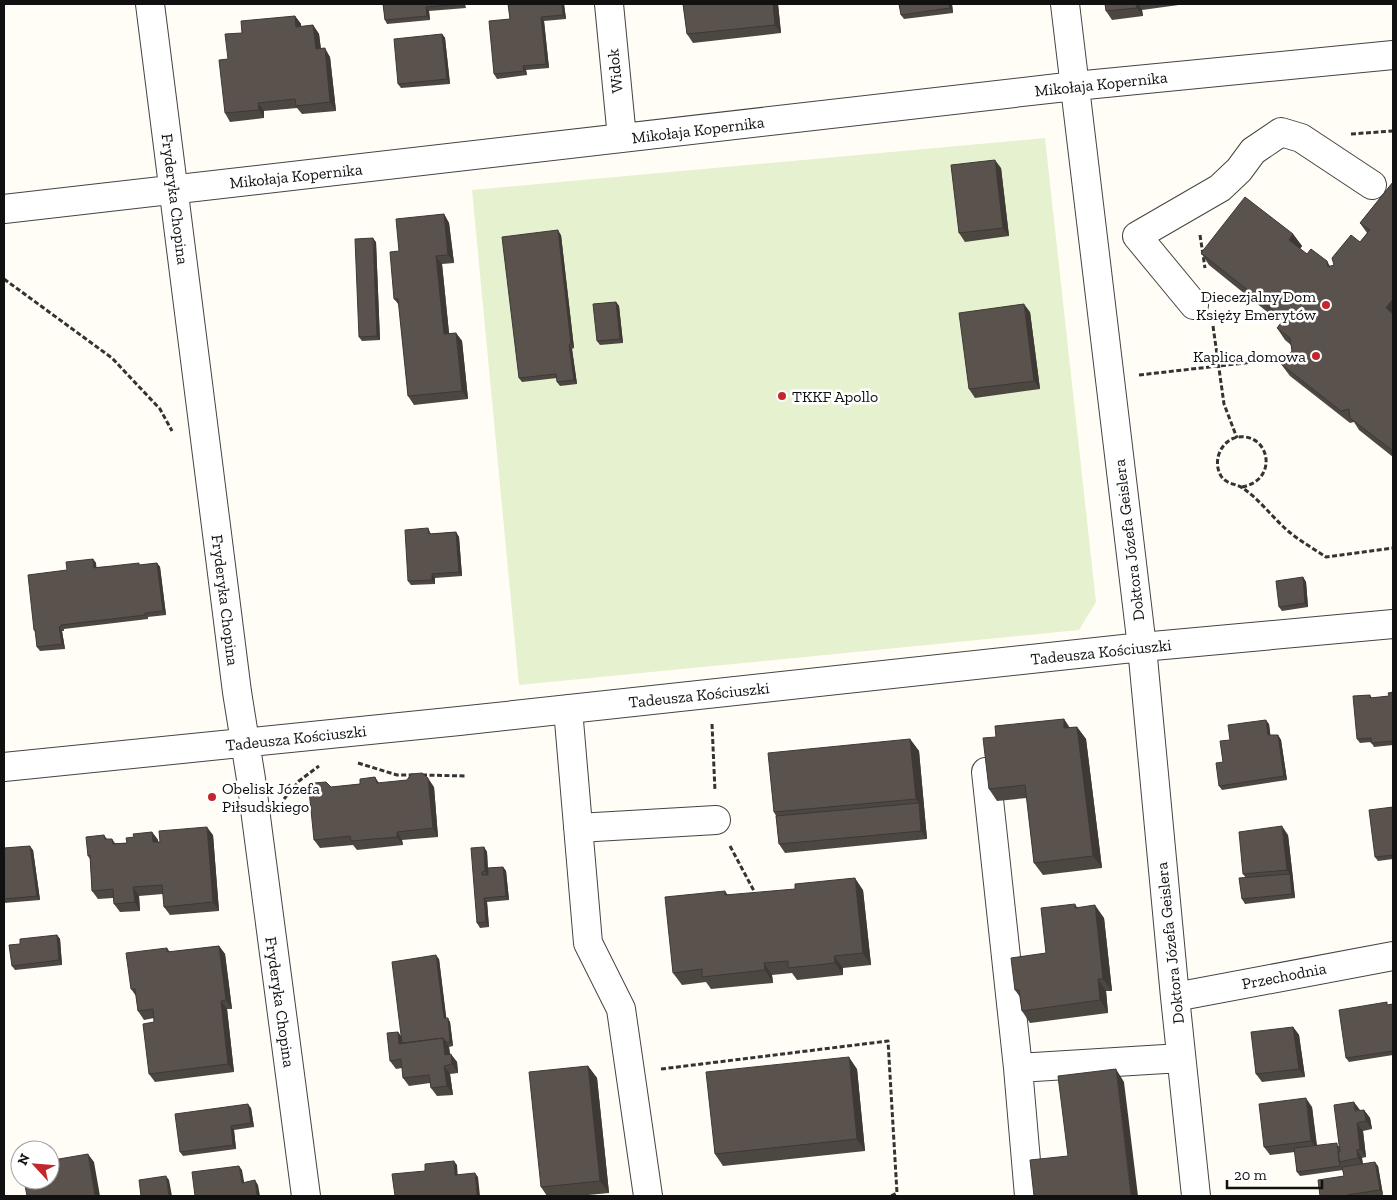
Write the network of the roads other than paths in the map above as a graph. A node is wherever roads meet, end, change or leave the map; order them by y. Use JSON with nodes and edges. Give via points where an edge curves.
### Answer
{"nodes":[{"id":1,"x":150,"y":4,"type":"edge"},
{"id":2,"x":609,"y":4,"type":"edge"},
{"id":3,"x":1065,"y":4,"type":"edge"},
{"id":4,"x":1393,"y":55,"type":"edge"},
{"id":5,"x":1075,"y":86,"type":"junction"},
{"id":6,"x":622,"y":138,"type":"junction"},
{"id":7,"x":1372,"y":185,"type":"dead end"},
{"id":8,"x":174,"y":189,"type":"junction"},
{"id":9,"x":4,"y":209,"type":"edge"},
{"id":10,"x":1136,"y":236,"type":"junction"},
{"id":11,"x":1093,"y":240,"type":"junction"},
{"id":12,"x":1203,"y":311,"type":"road end"},
{"id":13,"x":1393,"y":624,"type":"edge"},
{"id":14,"x":1142,"y":647,"type":"junction"},
{"id":15,"x":568,"y":709,"type":"junction"},
{"id":16,"x":246,"y":743,"type":"junction"},
{"id":17,"x":4,"y":767,"type":"edge"},
{"id":18,"x":986,"y":772,"type":"edge"},
{"id":19,"x":716,"y":820,"type":"dead end"},
{"id":20,"x":578,"y":828,"type":"junction"},
{"id":21,"x":1393,"y":956,"type":"edge"},
{"id":22,"x":1175,"y":997,"type":"junction"},
{"id":23,"x":1181,"y":1058,"type":"junction"},
{"id":24,"x":1018,"y":1068,"type":"junction"},
{"id":25,"x":306,"y":1196,"type":"edge"},
{"id":26,"x":648,"y":1196,"type":"edge"},
{"id":27,"x":1029,"y":1196,"type":"edge"},
{"id":28,"x":1196,"y":1196,"type":"edge"}],
"edges":[{"from":1,"to":8,"type":"street","name":"Fryderyka Chopina"},
{"from":2,"to":6,"type":"street","name":"Widok"},
{"from":3,"to":5,"type":"street","name":"Doktora Józefa Geislera"},
{"from":4,"to":5,"type":"street","name":"Mikołaja Kopernika"},
{"from":5,"to":6,"type":"street","name":"Mikołaja Kopernika"},
{"from":5,"to":11,"type":"street","name":"Doktora Józefa Geislera"},
{"from":6,"to":8,"type":"street","name":"Mikołaja Kopernika"},
{"from":7,"to":10,"type":"street","via":[[1301,138],[1281,132],[1253,151],[1220,188]]},
{"from":8,"to":9,"type":"street","name":"Mikołaja Kopernika"},
{"from":8,"to":16,"type":"street","name":"Fryderyka Chopina"},
{"from":10,"to":11,"type":"street"},
{"from":10,"to":12,"type":"street"},
{"from":11,"to":14,"type":"street","name":"Doktora Józefa Geislera"},
{"from":13,"to":14,"type":"street","name":"Tadeusza Kościuszki"},
{"from":14,"to":15,"type":"street","name":"Tadeusza Kościuszki"},
{"from":14,"to":22,"type":"street","name":"Doktora Józefa Geislera"},
{"from":15,"to":16,"type":"street","name":"Tadeusza Kościuszki"},
{"from":15,"to":20,"type":"street"},
{"from":16,"to":17,"type":"street","name":"Tadeusza Kościuszki"},
{"from":16,"to":25,"type":"street","name":"Fryderyka Chopina"},
{"from":18,"to":24,"type":"street"},
{"from":19,"to":20,"type":"street"},
{"from":20,"to":26,"type":"street","via":[[588,943],[622,1009]]},
{"from":21,"to":22,"type":"street","name":"Przechodnia"},
{"from":22,"to":23,"type":"street","name":"Doktora Józefa Geislera"},
{"from":23,"to":24,"type":"street"},
{"from":23,"to":28,"type":"street","name":"Doktora Józefa Geislera"},
{"from":24,"to":27,"type":"street"}]}
